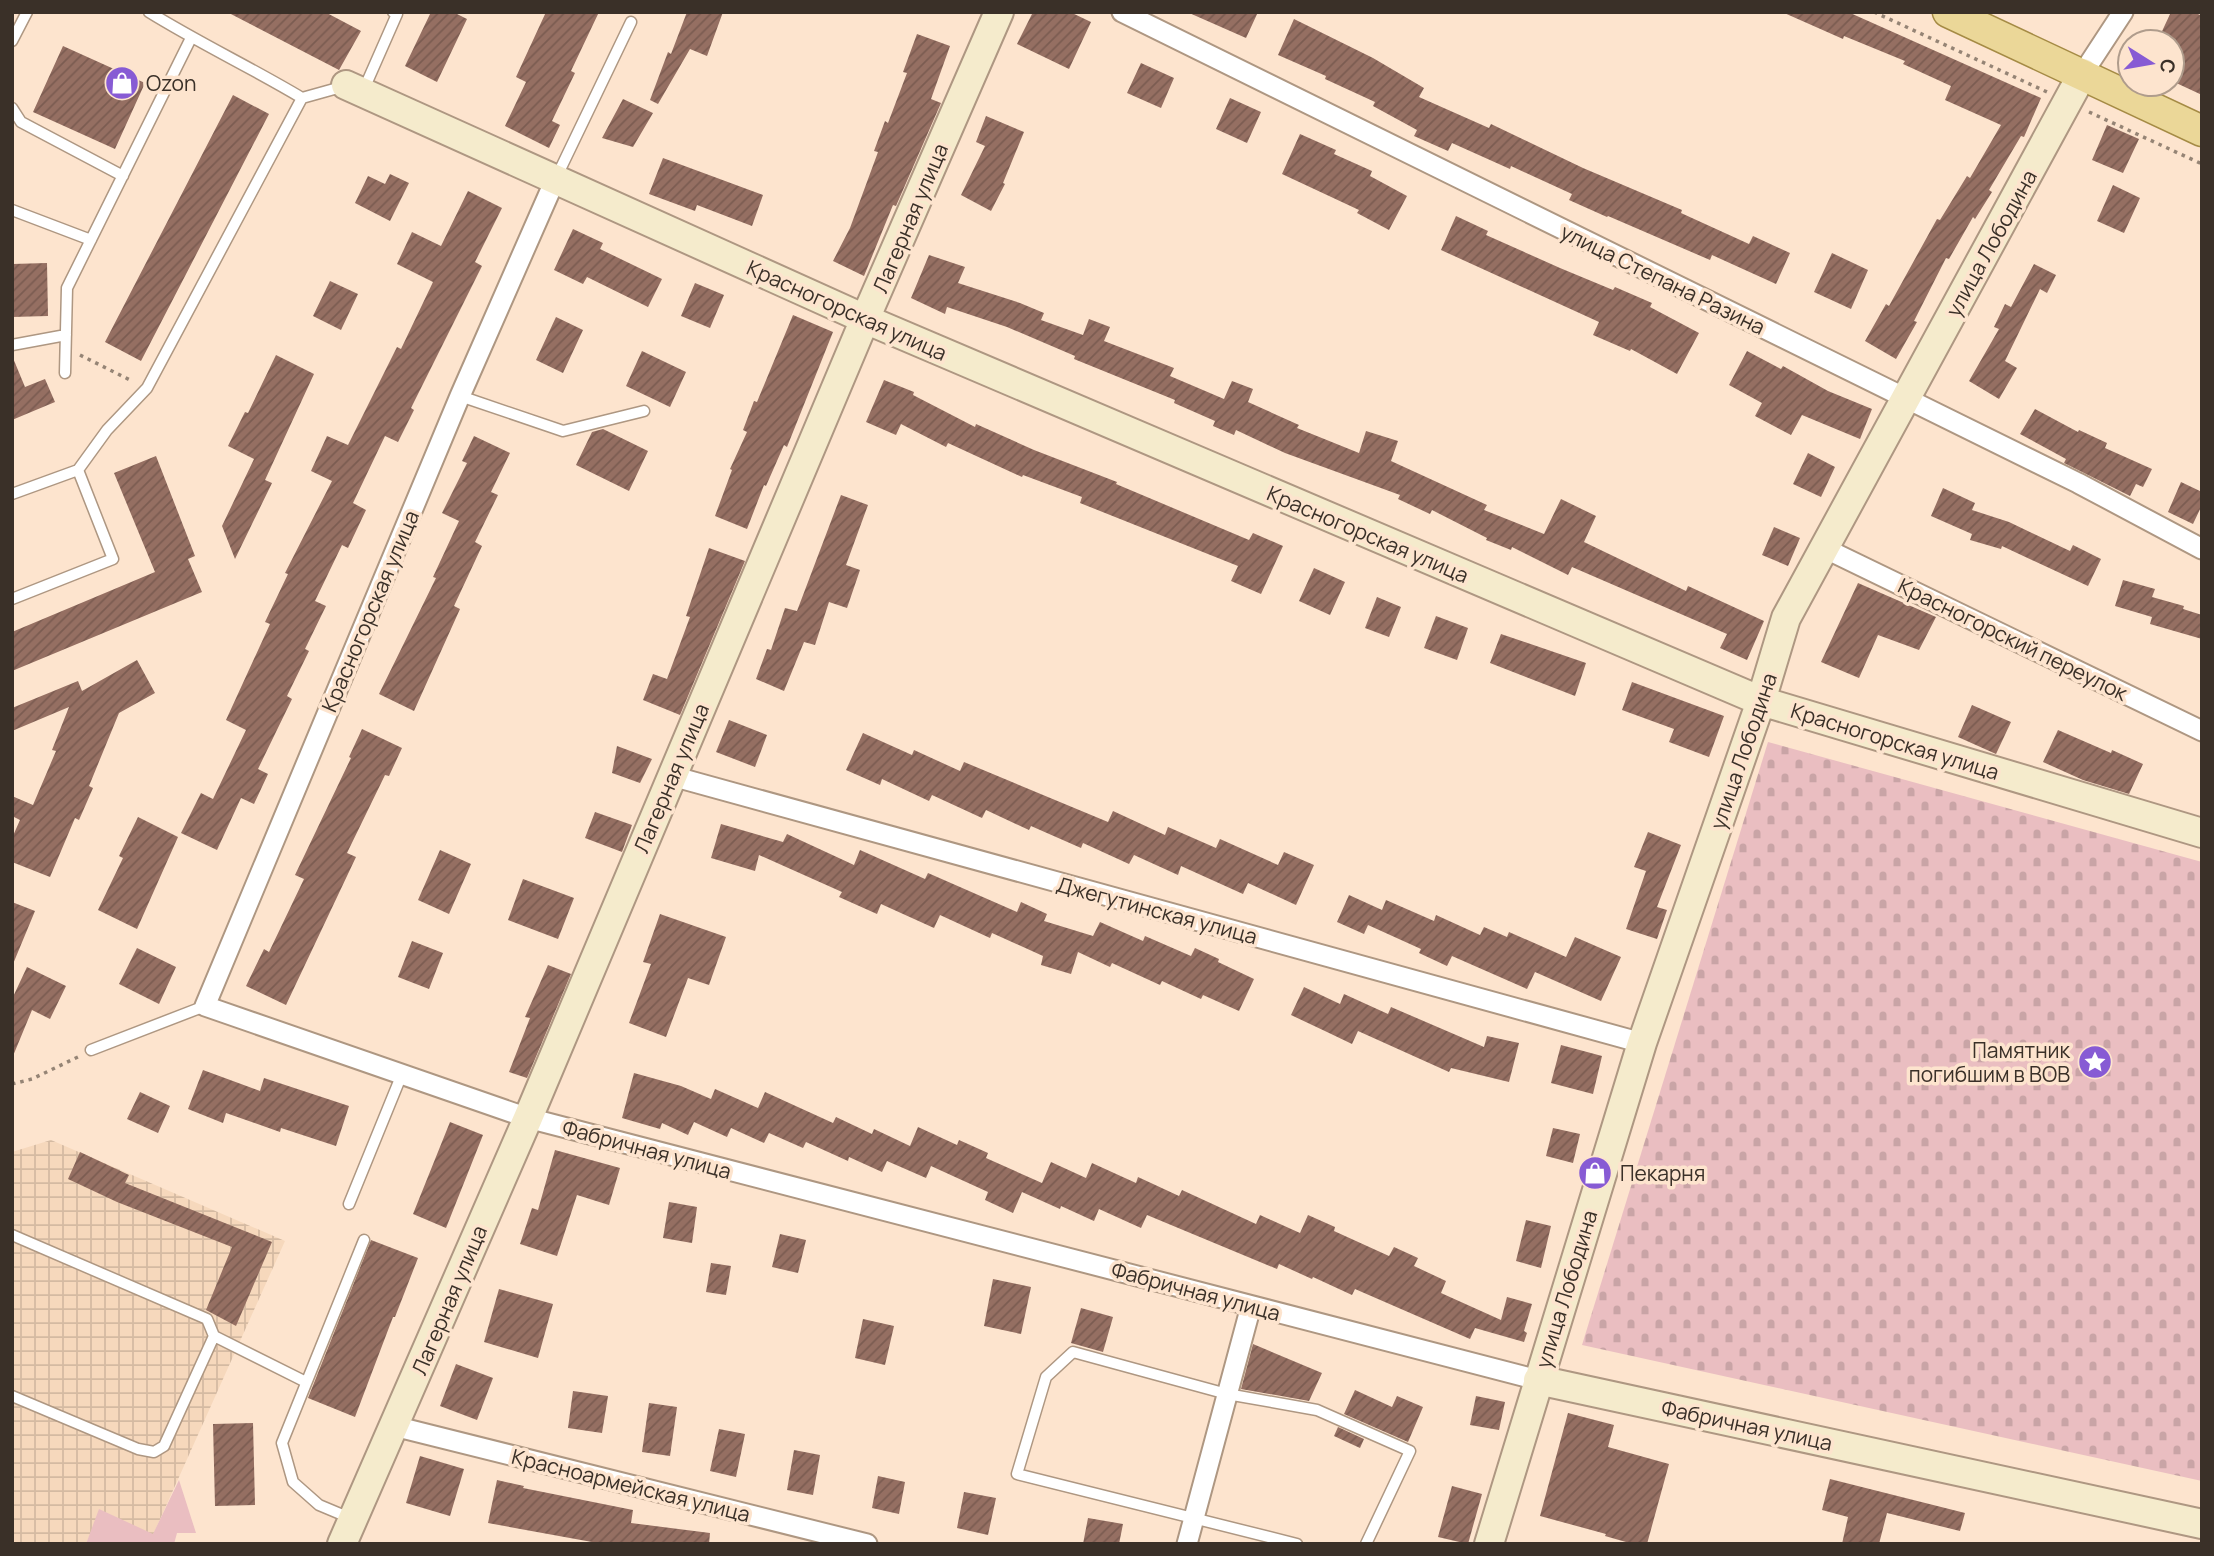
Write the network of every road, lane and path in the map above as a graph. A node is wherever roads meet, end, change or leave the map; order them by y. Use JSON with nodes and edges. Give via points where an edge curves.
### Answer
{"nodes":[{"id":1,"x":27,"y":12,"type":"edge"},
{"id":2,"x":149,"y":12,"type":"edge"},
{"id":3,"x":393,"y":12,"type":"edge"},
{"id":4,"x":999,"y":12,"type":"edge"},
{"id":5,"x":1122,"y":12,"type":"edge"},
{"id":6,"x":1874,"y":12,"type":"edge"},
{"id":7,"x":1948,"y":12,"type":"edge"},
{"id":8,"x":2123,"y":12,"type":"edge"},
{"id":9,"x":631,"y":22,"type":"dead end"},
{"id":10,"x":191,"y":38,"type":"junction"},
{"id":11,"x":12,"y":41,"type":"edge"},
{"id":12,"x":2083,"y":74,"type":"junction"},
{"id":13,"x":354,"y":89,"type":"junction"},
{"id":14,"x":302,"y":98,"type":"junction"},
{"id":15,"x":2067,"y":102,"type":"junction"},
{"id":16,"x":12,"y":108,"type":"edge"},
{"id":17,"x":2202,"y":131,"type":"edge"},
{"id":18,"x":2202,"y":164,"type":"edge"},
{"id":19,"x":123,"y":176,"type":"junction"},
{"id":20,"x":555,"y":180,"type":"junction"},
{"id":21,"x":12,"y":210,"type":"edge"},
{"id":22,"x":91,"y":240,"type":"junction"},
{"id":23,"x":864,"y":320,"type":"junction"},
{"id":24,"x":66,"y":335,"type":"junction"},
{"id":25,"x":12,"y":345,"type":"edge"},
{"id":26,"x":65,"y":347,"type":"junction"},
{"id":27,"x":65,"y":373,"type":"dead end"},
{"id":28,"x":146,"y":388,"type":"junction"},
{"id":29,"x":460,"y":396,"type":"junction"},
{"id":30,"x":1905,"y":399,"type":"junction"},
{"id":31,"x":644,"y":411,"type":"dead end"},
{"id":32,"x":78,"y":470,"type":"junction"},
{"id":33,"x":12,"y":494,"type":"edge"},
{"id":34,"x":1824,"y":548,"type":"junction"},
{"id":35,"x":2202,"y":549,"type":"edge"},
{"id":36,"x":12,"y":599,"type":"edge"},
{"id":37,"x":1761,"y":701,"type":"junction"},
{"id":38,"x":2202,"y":731,"type":"edge"},
{"id":39,"x":672,"y":776,"type":"junction"},
{"id":40,"x":2202,"y":833,"type":"edge"},
{"id":41,"x":205,"y":1006,"type":"junction"},
{"id":42,"x":1642,"y":1044,"type":"junction"},
{"id":43,"x":91,"y":1051,"type":"joint"},
{"id":44,"x":402,"y":1074,"type":"junction"},
{"id":45,"x":12,"y":1084,"type":"edge"},
{"id":46,"x":528,"y":1118,"type":"junction"},
{"id":47,"x":349,"y":1204,"type":"dead end"},
{"id":48,"x":12,"y":1235,"type":"edge"},
{"id":49,"x":364,"y":1240,"type":"dead end"},
{"id":50,"x":1251,"y":1306,"type":"junction"},
{"id":51,"x":214,"y":1336,"type":"junction"},
{"id":52,"x":1538,"y":1380,"type":"junction"},
{"id":53,"x":306,"y":1382,"type":"junction"},
{"id":54,"x":1227,"y":1394,"type":"junction"},
{"id":55,"x":12,"y":1396,"type":"edge"},
{"id":56,"x":394,"y":1426,"type":"junction"},
{"id":57,"x":1194,"y":1517,"type":"junction"},
{"id":58,"x":2202,"y":1524,"type":"edge"},
{"id":59,"x":347,"y":1531,"type":"edge"},
{"id":60,"x":867,"y":1544,"type":"edge"},
{"id":61,"x":1187,"y":1544,"type":"edge"},
{"id":62,"x":1297,"y":1544,"type":"edge"},
{"id":63,"x":1366,"y":1544,"type":"edge"},
{"id":64,"x":1489,"y":1544,"type":"edge"}],
"edges":[{"from":1,"to":11,"type":"lane"},
{"from":2,"to":10,"type":"lane"},
{"from":3,"to":13,"type":"lane","via":[[397,14]]},
{"from":4,"to":23,"type":"street","name":"Лагерная улица"},
{"from":5,"to":30,"type":"street","name":"улица Степана Разина"},
{"from":6,"to":15,"type":"path"},
{"from":7,"to":12,"type":"main road"},
{"from":8,"to":12,"type":"street","name":"улица Лободина"},
{"from":9,"to":20,"type":"lane"},
{"from":10,"to":14,"type":"lane"},
{"from":10,"to":19,"type":"lane"},
{"from":12,"to":15,"type":"street","name":"улица Лободина"},
{"from":12,"to":17,"type":"main road"},
{"from":13,"to":14,"type":"lane"},
{"from":13,"to":20,"type":"street","name":"Красногорская улица"},
{"from":14,"to":28,"type":"lane"},
{"from":15,"to":18,"type":"path"},
{"from":15,"to":30,"type":"street","name":"улица Лободина"},
{"from":16,"to":19,"type":"lane","via":[[21,122]]},
{"from":19,"to":22,"type":"lane"},
{"from":20,"to":23,"type":"street","name":"Красногорская улица"},
{"from":20,"to":29,"type":"street","name":"Красногорская улица"},
{"from":21,"to":22,"type":"lane"},
{"from":22,"to":24,"type":"lane","via":[[67,288]]},
{"from":23,"to":37,"type":"street","name":"Красногорская улица"},
{"from":23,"to":39,"type":"street","name":"Лагерная улица"},
{"from":24,"to":25,"type":"lane"},
{"from":24,"to":26,"type":"lane"},
{"from":26,"to":27,"type":"lane"},
{"from":26,"to":28,"type":"path"},
{"from":28,"to":32,"type":"lane"},
{"from":29,"to":31,"type":"lane","via":[[563,431]]},
{"from":29,"to":41,"type":"street","name":"Красногорская улица"},
{"from":30,"to":34,"type":"street","name":"улица Лободина"},
{"from":30,"to":35,"type":"street","name":"улица Степана Разина"},
{"from":32,"to":33,"type":"lane"},
{"from":32,"to":36,"type":"lane","via":[[113,559]]},
{"from":34,"to":37,"type":"street","name":"улица Лободина","via":[[1786,618]]},
{"from":34,"to":38,"type":"street","name":"Красногорский переулок"},
{"from":37,"to":40,"type":"street","name":"Красногорская улица"},
{"from":37,"to":42,"type":"street","name":"улица Лободина"},
{"from":39,"to":42,"type":"street","name":"Джегутинская улица"},
{"from":39,"to":46,"type":"street","name":"Лагерная улица"},
{"from":41,"to":43,"type":"lane"},
{"from":41,"to":44,"type":"street","name":"Фабричная улица"},
{"from":42,"to":52,"type":"street","name":"улица Лободина"},
{"from":43,"to":45,"type":"path"},
{"from":44,"to":46,"type":"street","name":"Фабричная улица"},
{"from":44,"to":47,"type":"lane"},
{"from":46,"to":50,"type":"street","name":"Фабричная улица"},
{"from":46,"to":56,"type":"street","name":"Лагерная улица"},
{"from":48,"to":51,"type":"lane","via":[[207,1319]]},
{"from":49,"to":53,"type":"lane"},
{"from":50,"to":52,"type":"street","name":"Фабричная улица"},
{"from":50,"to":54,"type":"street"},
{"from":51,"to":53,"type":"lane"},
{"from":51,"to":55,"type":"lane","via":[[164,1446],[154,1452]]},
{"from":52,"to":58,"type":"street","name":"Фабричная улица"},
{"from":52,"to":64,"type":"street","name":"улица Лободина"},
{"from":53,"to":59,"type":"lane","via":[[282,1443],[293,1482]]},
{"from":54,"to":57,"type":"street"},
{"from":54,"to":57,"type":"lane","via":[[1073,1352],[1046,1377],[1017,1474]]},
{"from":54,"to":63,"type":"lane","via":[[1317,1410],[1410,1451]]},
{"from":56,"to":59,"type":"street","name":"Лагерная улица"},
{"from":56,"to":60,"type":"street","name":"Красноармейская улица"},
{"from":57,"to":61,"type":"street"},
{"from":57,"to":62,"type":"lane"}]}
